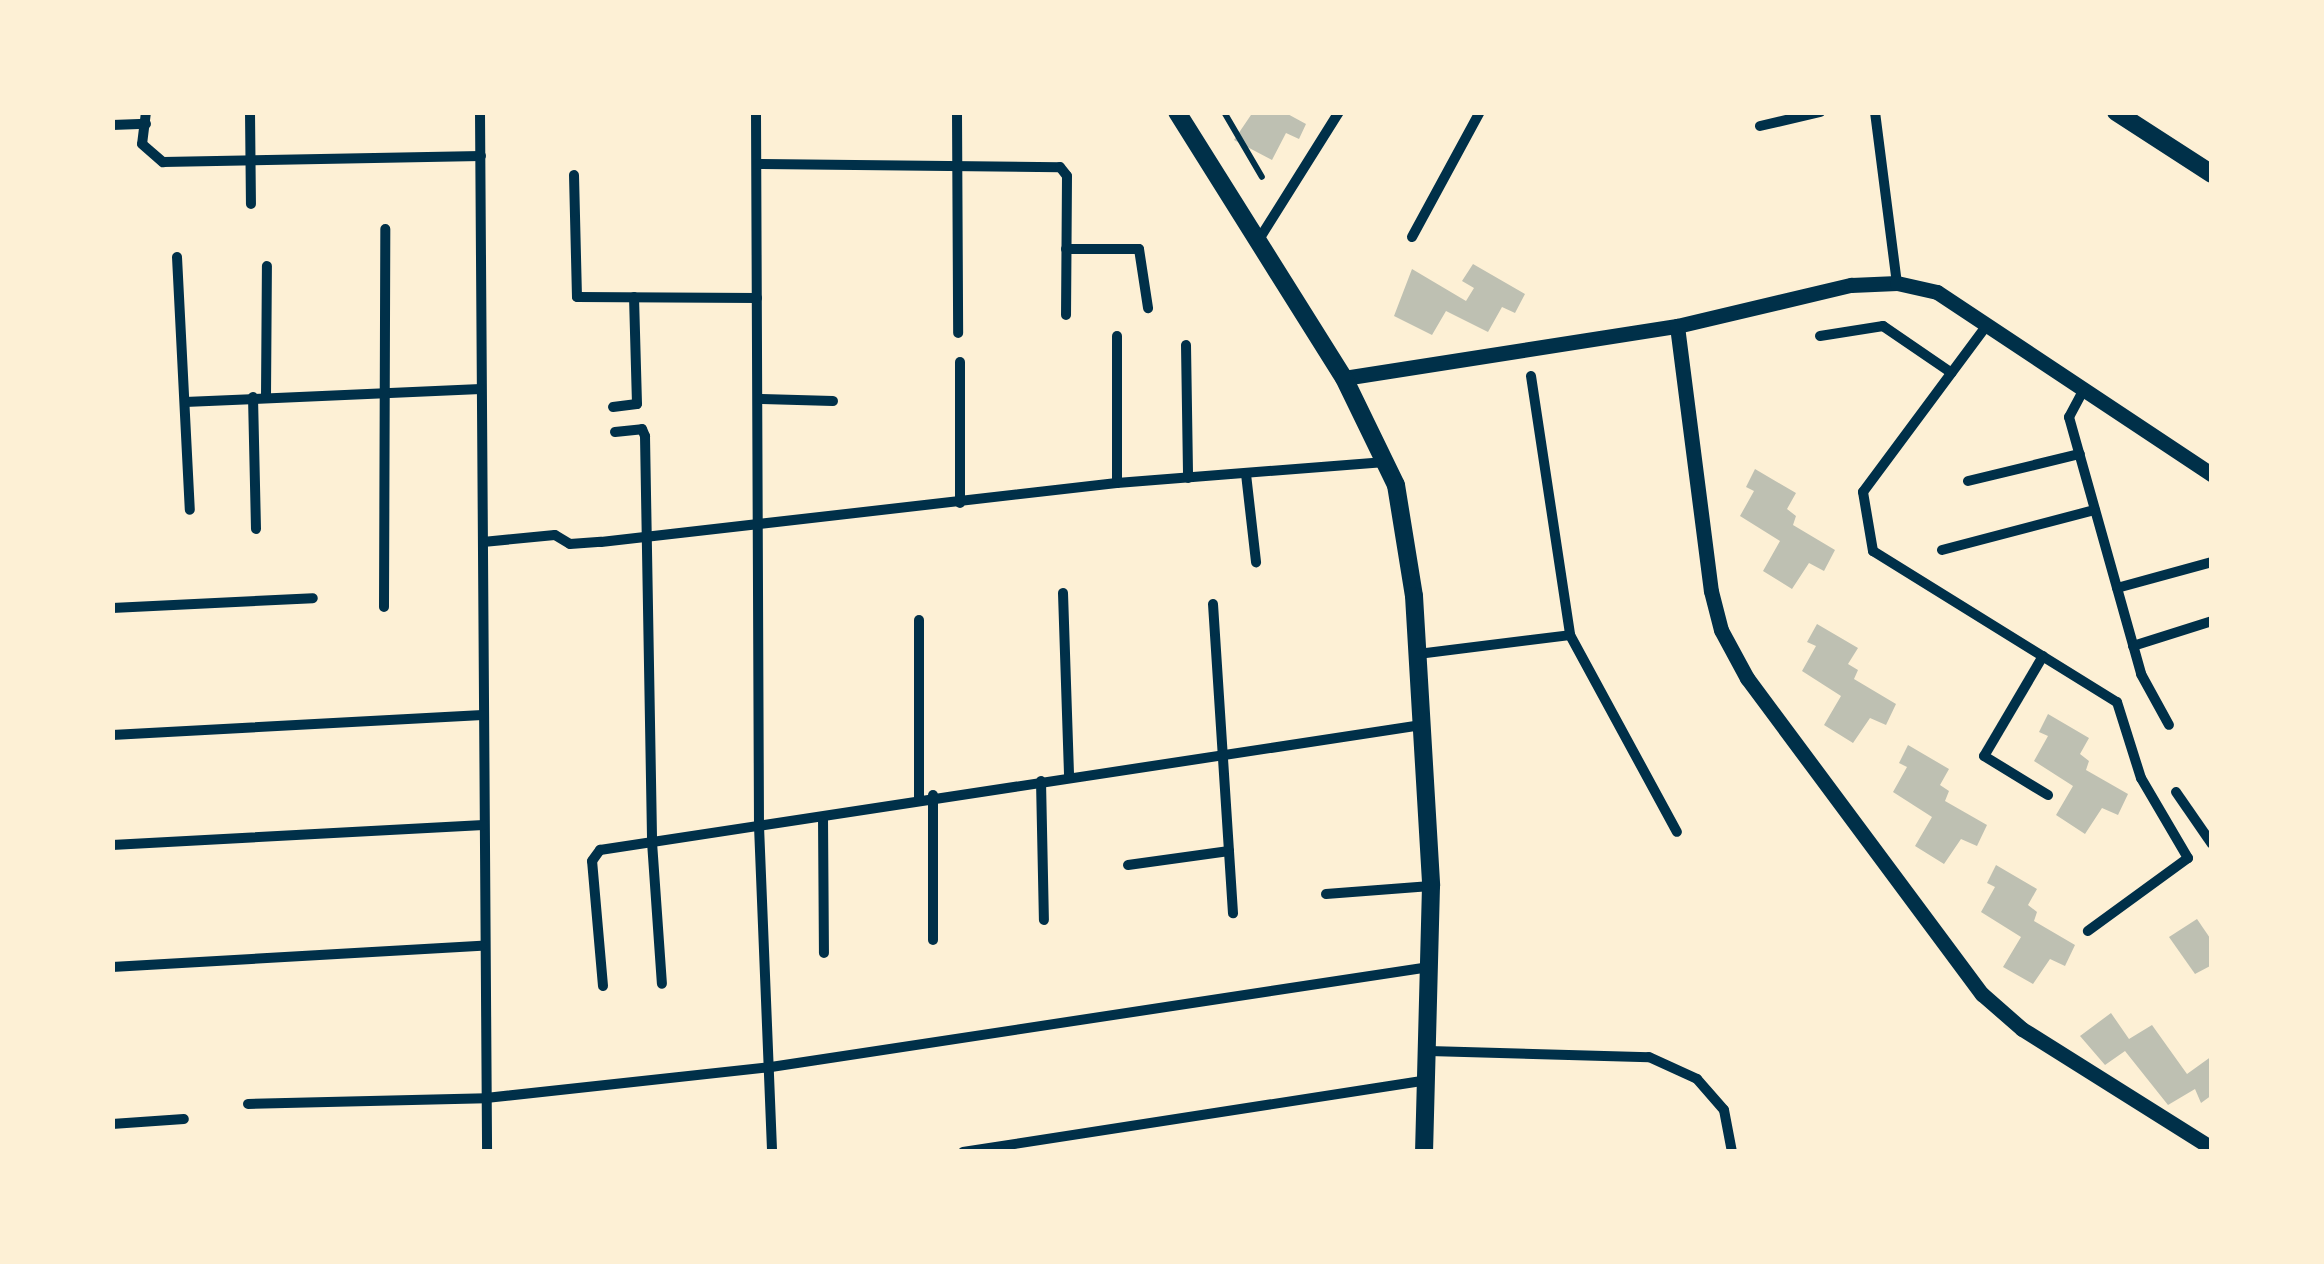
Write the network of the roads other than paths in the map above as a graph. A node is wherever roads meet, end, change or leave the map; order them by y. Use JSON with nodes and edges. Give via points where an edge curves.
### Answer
{"nodes":[{"id":1,"x":250,"y":112,"type":"edge"},
{"id":2,"x":480,"y":112,"type":"edge"},
{"id":3,"x":756,"y":112,"type":"edge"},
{"id":4,"x":957,"y":112,"type":"edge"},
{"id":5,"x":1177,"y":112,"type":"edge"},
{"id":6,"x":1224,"y":112,"type":"edge"},
{"id":7,"x":1338,"y":112,"type":"edge"},
{"id":8,"x":1480,"y":112,"type":"edge"},
{"id":9,"x":1820,"y":112,"type":"edge"},
{"id":10,"x":1875,"y":112,"type":"edge"},
{"id":11,"x":2116,"y":112,"type":"edge"},
{"id":12,"x":146,"y":118,"type":"edge"},
{"id":13,"x":112,"y":125,"type":"edge"},
{"id":14,"x":1760,"y":126,"type":"dead end"},
{"id":15,"x":481,"y":156,"type":"junction"},
{"id":16,"x":248,"y":159,"type":"junction"},
{"id":17,"x":758,"y":164,"type":"junction"},
{"id":18,"x":957,"y":167,"type":"junction"},
{"id":19,"x":2212,"y":174,"type":"edge"},
{"id":20,"x":574,"y":176,"type":"dead end"},
{"id":21,"x":1262,"y":177,"type":"dead end"},
{"id":22,"x":251,"y":204,"type":"dead end"},
{"id":23,"x":385,"y":230,"type":"dead end"},
{"id":24,"x":1412,"y":237,"type":"dead end"},
{"id":25,"x":1258,"y":241,"type":"junction"},
{"id":26,"x":1066,"y":249,"type":"junction"},
{"id":27,"x":178,"y":257,"type":"dead end"},
{"id":28,"x":266,"y":266,"type":"dead end"},
{"id":29,"x":1897,"y":283,"type":"junction"},
{"id":30,"x":634,"y":297,"type":"junction"},
{"id":31,"x":757,"y":298,"type":"junction"},
{"id":32,"x":1148,"y":308,"type":"dead end"},
{"id":33,"x":1066,"y":315,"type":"dead end"},
{"id":34,"x":1987,"y":325,"type":"junction"},
{"id":35,"x":1676,"y":326,"type":"junction"},
{"id":36,"x":958,"y":334,"type":"dead end"},
{"id":37,"x":1117,"y":336,"type":"dead end"},
{"id":38,"x":1820,"y":336,"type":"dead end"},
{"id":39,"x":1186,"y":345,"type":"dead end"},
{"id":40,"x":960,"y":362,"type":"dead end"},
{"id":41,"x":1952,"y":373,"type":"junction"},
{"id":42,"x":1531,"y":376,"type":"dead end"},
{"id":43,"x":1344,"y":378,"type":"junction"},
{"id":44,"x":481,"y":389,"type":"junction"},
{"id":45,"x":2084,"y":390,"type":"junction"},
{"id":46,"x":382,"y":391,"type":"junction"},
{"id":47,"x":266,"y":397,"type":"junction"},
{"id":48,"x":253,"y":398,"type":"junction"},
{"id":49,"x":760,"y":400,"type":"junction"},
{"id":50,"x":833,"y":401,"type":"dead end"},
{"id":51,"x":185,"y":402,"type":"junction"},
{"id":52,"x":613,"y":407,"type":"dead end"},
{"id":53,"x":615,"y":432,"type":"dead end"},
{"id":54,"x":2080,"y":454,"type":"junction"},
{"id":55,"x":1386,"y":462,"type":"junction"},
{"id":56,"x":1246,"y":474,"type":"junction"},
{"id":57,"x":2212,"y":475,"type":"edge"},
{"id":58,"x":1188,"y":478,"type":"junction"},
{"id":59,"x":1968,"y":482,"type":"dead end"},
{"id":60,"x":1117,"y":483,"type":"junction"},
{"id":61,"x":960,"y":503,"type":"junction"},
{"id":62,"x":190,"y":510,"type":"dead end"},
{"id":63,"x":2095,"y":510,"type":"junction"},
{"id":64,"x":762,"y":525,"type":"junction"},
{"id":65,"x":256,"y":528,"type":"dead end"},
{"id":66,"x":647,"y":538,"type":"junction"},
{"id":67,"x":483,"y":542,"type":"junction"},
{"id":68,"x":1942,"y":550,"type":"dead end"},
{"id":69,"x":1256,"y":562,"type":"dead end"},
{"id":70,"x":2212,"y":562,"type":"edge"},
{"id":71,"x":2117,"y":588,"type":"junction"},
{"id":72,"x":1064,"y":593,"type":"dead end"},
{"id":73,"x":313,"y":598,"type":"dead end"},
{"id":74,"x":1213,"y":604,"type":"dead end"},
{"id":75,"x":384,"y":607,"type":"dead end"},
{"id":76,"x":112,"y":608,"type":"edge"},
{"id":77,"x":919,"y":620,"type":"dead end"},
{"id":78,"x":2212,"y":621,"type":"edge"},
{"id":79,"x":1570,"y":635,"type":"junction"},
{"id":80,"x":2133,"y":646,"type":"junction"},
{"id":81,"x":1418,"y":654,"type":"junction"},
{"id":82,"x":2043,"y":656,"type":"junction"},
{"id":83,"x":482,"y":715,"type":"junction"},
{"id":84,"x":1422,"y":725,"type":"junction"},
{"id":85,"x":2170,"y":725,"type":"dead end"},
{"id":86,"x":112,"y":735,"type":"edge"},
{"id":87,"x":1222,"y":754,"type":"junction"},
{"id":88,"x":1069,"y":776,"type":"junction"},
{"id":89,"x":1041,"y":781,"type":"junction"},
{"id":90,"x":2176,"y":792,"type":"dead end"},
{"id":91,"x":933,"y":795,"type":"junction"},
{"id":92,"x":2048,"y":795,"type":"dead end"},
{"id":93,"x":919,"y":797,"type":"junction"},
{"id":94,"x":822,"y":817,"type":"junction"},
{"id":95,"x":483,"y":825,"type":"junction"},
{"id":96,"x":759,"y":826,"type":"junction"},
{"id":97,"x":1677,"y":832,"type":"dead end"},
{"id":98,"x":652,"y":842,"type":"junction"},
{"id":99,"x":2212,"y":844,"type":"edge"},
{"id":100,"x":112,"y":845,"type":"edge"},
{"id":101,"x":1229,"y":851,"type":"junction"},
{"id":102,"x":1128,"y":865,"type":"dead end"},
{"id":103,"x":1431,"y":886,"type":"junction"},
{"id":104,"x":1326,"y":894,"type":"dead end"},
{"id":105,"x":1232,"y":913,"type":"dead end"},
{"id":106,"x":1044,"y":920,"type":"dead end"},
{"id":107,"x":2088,"y":932,"type":"dead end"},
{"id":108,"x":933,"y":940,"type":"dead end"},
{"id":109,"x":481,"y":946,"type":"junction"},
{"id":110,"x":824,"y":953,"type":"dead end"},
{"id":111,"x":112,"y":967,"type":"edge"},
{"id":112,"x":1429,"y":967,"type":"junction"},
{"id":113,"x":662,"y":984,"type":"dead end"},
{"id":114,"x":603,"y":986,"type":"dead end"},
{"id":115,"x":1429,"y":1051,"type":"junction"},
{"id":116,"x":771,"y":1067,"type":"junction"},
{"id":117,"x":1428,"y":1080,"type":"junction"},
{"id":118,"x":486,"y":1098,"type":"junction"},
{"id":119,"x":248,"y":1104,"type":"dead end"},
{"id":120,"x":184,"y":1118,"type":"dead end"},
{"id":121,"x":112,"y":1124,"type":"edge"},
{"id":122,"x":2212,"y":1148,"type":"edge"},
{"id":123,"x":487,"y":1152,"type":"edge"},
{"id":124,"x":772,"y":1152,"type":"edge"},
{"id":125,"x":963,"y":1152,"type":"edge"},
{"id":126,"x":1424,"y":1152,"type":"edge"},
{"id":127,"x":1732,"y":1152,"type":"edge"}],
"edges":[{"from":1,"to":16,"type":"street"},
{"from":2,"to":15,"type":"street"},
{"from":3,"to":17,"type":"street"},
{"from":4,"to":18,"type":"street"},
{"from":5,"to":25,"type":"main road"},
{"from":6,"to":21,"type":"lane"},
{"from":7,"to":25,"type":"street"},
{"from":8,"to":24,"type":"street"},
{"from":9,"to":14,"type":"street"},
{"from":10,"to":29,"type":"street"},
{"from":11,"to":19,"type":"main road"},
{"from":12,"to":13,"type":"street"},
{"from":12,"to":16,"type":"street","via":[[142,144],[154,160]]},
{"from":15,"to":16,"type":"street"},
{"from":15,"to":44,"type":"street"},
{"from":16,"to":22,"type":"street"},
{"from":17,"to":18,"type":"street"},
{"from":17,"to":31,"type":"street"},
{"from":18,"to":26,"type":"street","via":[[1065,170]]},
{"from":18,"to":36,"type":"street"},
{"from":20,"to":30,"type":"street","via":[[577,296]]},
{"from":23,"to":46,"type":"street"},
{"from":25,"to":43,"type":"main road"},
{"from":26,"to":32,"type":"street","via":[[1140,249]]},
{"from":26,"to":33,"type":"street"},
{"from":27,"to":51,"type":"street"},
{"from":28,"to":47,"type":"street"},
{"from":29,"to":34,"type":"street","via":[[1937,292]]},
{"from":29,"to":35,"type":"street","via":[[1852,285]]},
{"from":30,"to":31,"type":"street"},
{"from":30,"to":52,"type":"street","via":[[637,404]]},
{"from":31,"to":49,"type":"street"},
{"from":34,"to":41,"type":"street"},
{"from":34,"to":45,"type":"street"},
{"from":35,"to":43,"type":"street"},
{"from":35,"to":122,"type":"street","via":[[1711,591],[1721,630],[1747,678],[1982,994],[2022,1030]]},
{"from":37,"to":60,"type":"street"},
{"from":38,"to":41,"type":"street","via":[[1884,326]]},
{"from":39,"to":58,"type":"street"},
{"from":40,"to":61,"type":"street"},
{"from":41,"to":82,"type":"street","via":[[1863,492],[1873,551]]},
{"from":42,"to":79,"type":"street"},
{"from":43,"to":55,"type":"main road"},
{"from":44,"to":46,"type":"street"},
{"from":44,"to":67,"type":"street"},
{"from":45,"to":54,"type":"street","via":[[2070,417]]},
{"from":45,"to":57,"type":"street"},
{"from":46,"to":47,"type":"street"},
{"from":46,"to":75,"type":"street"},
{"from":47,"to":48,"type":"street"},
{"from":48,"to":51,"type":"street"},
{"from":48,"to":65,"type":"street"},
{"from":49,"to":50,"type":"street"},
{"from":49,"to":64,"type":"street"},
{"from":51,"to":62,"type":"street"},
{"from":53,"to":66,"type":"street","via":[[642,429]]},
{"from":54,"to":59,"type":"street"},
{"from":54,"to":63,"type":"street"},
{"from":55,"to":56,"type":"street"},
{"from":55,"to":81,"type":"main road","via":[[1414,596]]},
{"from":56,"to":58,"type":"street"},
{"from":56,"to":69,"type":"street"},
{"from":58,"to":60,"type":"street"},
{"from":60,"to":61,"type":"street"},
{"from":61,"to":64,"type":"street"},
{"from":63,"to":68,"type":"street"},
{"from":63,"to":71,"type":"street"},
{"from":64,"to":66,"type":"street"},
{"from":64,"to":96,"type":"street"},
{"from":66,"to":67,"type":"street"},
{"from":66,"to":98,"type":"street"},
{"from":67,"to":83,"type":"street"},
{"from":70,"to":71,"type":"street"},
{"from":71,"to":80,"type":"street"},
{"from":72,"to":88,"type":"street"},
{"from":73,"to":76,"type":"street"},
{"from":74,"to":87,"type":"street"},
{"from":77,"to":93,"type":"street"},
{"from":78,"to":80,"type":"street"},
{"from":79,"to":81,"type":"street"},
{"from":79,"to":97,"type":"street"},
{"from":80,"to":85,"type":"street"},
{"from":81,"to":84,"type":"main road"},
{"from":82,"to":92,"type":"street","via":[[1984,756]]},
{"from":82,"to":107,"type":"street","via":[[2117,702],[2141,778],[2188,858]]},
{"from":83,"to":86,"type":"street"},
{"from":83,"to":95,"type":"street"},
{"from":84,"to":87,"type":"street"},
{"from":84,"to":103,"type":"main road"},
{"from":87,"to":88,"type":"street"},
{"from":87,"to":101,"type":"street"},
{"from":88,"to":89,"type":"street"},
{"from":89,"to":91,"type":"street"},
{"from":89,"to":106,"type":"street"},
{"from":90,"to":99,"type":"street"},
{"from":91,"to":93,"type":"street"},
{"from":91,"to":108,"type":"street"},
{"from":93,"to":94,"type":"street"},
{"from":94,"to":96,"type":"street"},
{"from":94,"to":110,"type":"street"},
{"from":95,"to":100,"type":"street"},
{"from":95,"to":109,"type":"street"},
{"from":96,"to":98,"type":"street"},
{"from":96,"to":116,"type":"street"},
{"from":98,"to":113,"type":"street"},
{"from":98,"to":114,"type":"street","via":[[594,853]]},
{"from":101,"to":102,"type":"street"},
{"from":101,"to":105,"type":"street"},
{"from":103,"to":104,"type":"street"},
{"from":103,"to":112,"type":"main road"},
{"from":109,"to":111,"type":"street"},
{"from":109,"to":118,"type":"street"},
{"from":112,"to":115,"type":"main road"},
{"from":112,"to":116,"type":"street"},
{"from":115,"to":117,"type":"main road"},
{"from":115,"to":127,"type":"street","via":[[1649,1057],[1706,1089],[1724,1110]]},
{"from":116,"to":118,"type":"street"},
{"from":116,"to":124,"type":"street"},
{"from":117,"to":125,"type":"street"},
{"from":117,"to":126,"type":"main road"},
{"from":118,"to":119,"type":"street"},
{"from":118,"to":123,"type":"street"},
{"from":120,"to":121,"type":"street"}]}
